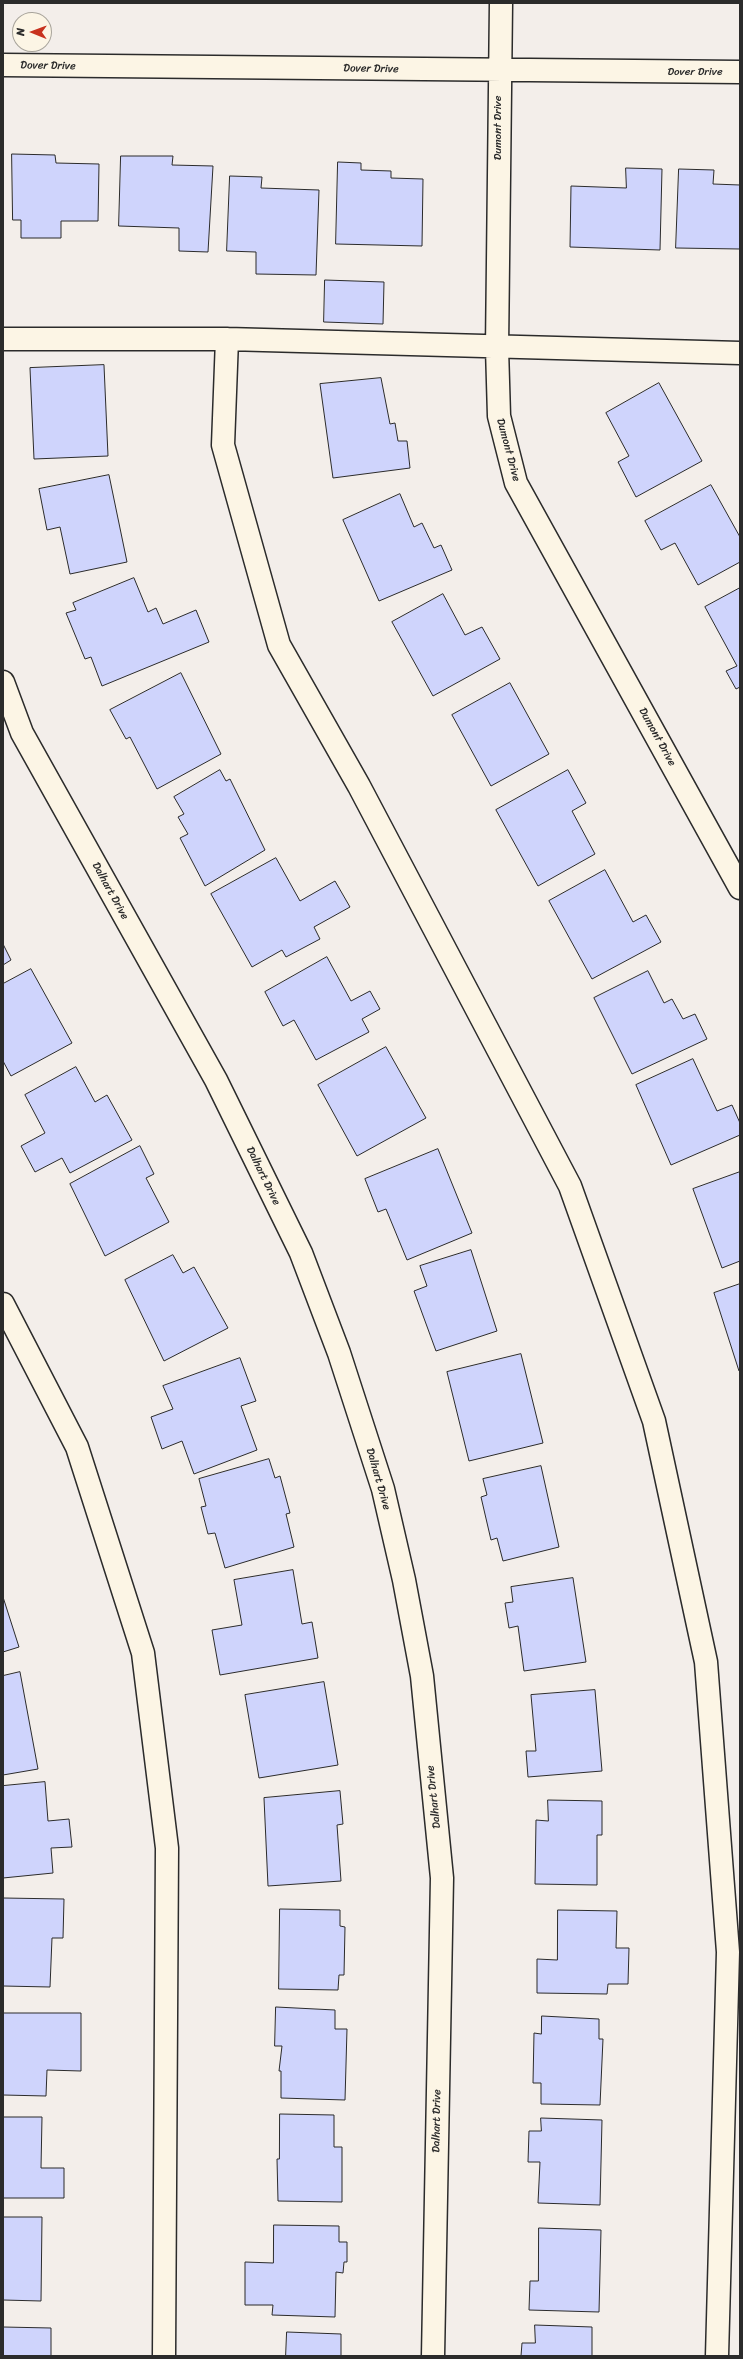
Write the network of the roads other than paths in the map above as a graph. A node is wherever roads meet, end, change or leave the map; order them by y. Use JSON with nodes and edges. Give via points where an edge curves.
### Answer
{"nodes":[{"id":1,"x":501,"y":3,"type":"edge"},
{"id":2,"x":3,"y":65,"type":"edge"},
{"id":3,"x":498,"y":71,"type":"junction"},
{"id":4,"x":740,"y":72,"type":"edge"},
{"id":5,"x":3,"y":339,"type":"edge"},
{"id":6,"x":227,"y":339,"type":"junction"},
{"id":7,"x":497,"y":348,"type":"junction"},
{"id":8,"x":740,"y":353,"type":"edge"},
{"id":9,"x":3,"y":682,"type":"edge"},
{"id":10,"x":740,"y":888,"type":"edge"},
{"id":11,"x":3,"y":1304,"type":"edge"},
{"id":12,"x":164,"y":2356,"type":"edge"},
{"id":13,"x":433,"y":2356,"type":"edge"},
{"id":14,"x":717,"y":2356,"type":"edge"}],
"edges":[{"from":1,"to":3,"type":"street","name":"Dumont Drive"},
{"from":2,"to":3,"type":"street","name":"Dover Drive"},
{"from":3,"to":4,"type":"street","name":"Dover Drive"},
{"from":3,"to":7,"type":"street","name":"Dumont Drive"},
{"from":5,"to":6,"type":"street"},
{"from":6,"to":7,"type":"street"},
{"from":6,"to":14,"type":"street","via":[[223,445],[279,645],[359,786],[570,1186],[654,1421],[706,1662],[728,1952]]},
{"from":7,"to":8,"type":"street"},
{"from":7,"to":10,"type":"street","name":"Dumont Drive","via":[[499,416],[516,483]]},
{"from":9,"to":13,"type":"street","name":"Dalhart Drive","via":[[22,733],[216,1080],[301,1253],[339,1353],[383,1489],[422,1676],[442,1878]]},
{"from":11,"to":12,"type":"street","via":[[77,1447],[143,1653],[167,1848]]}]}
